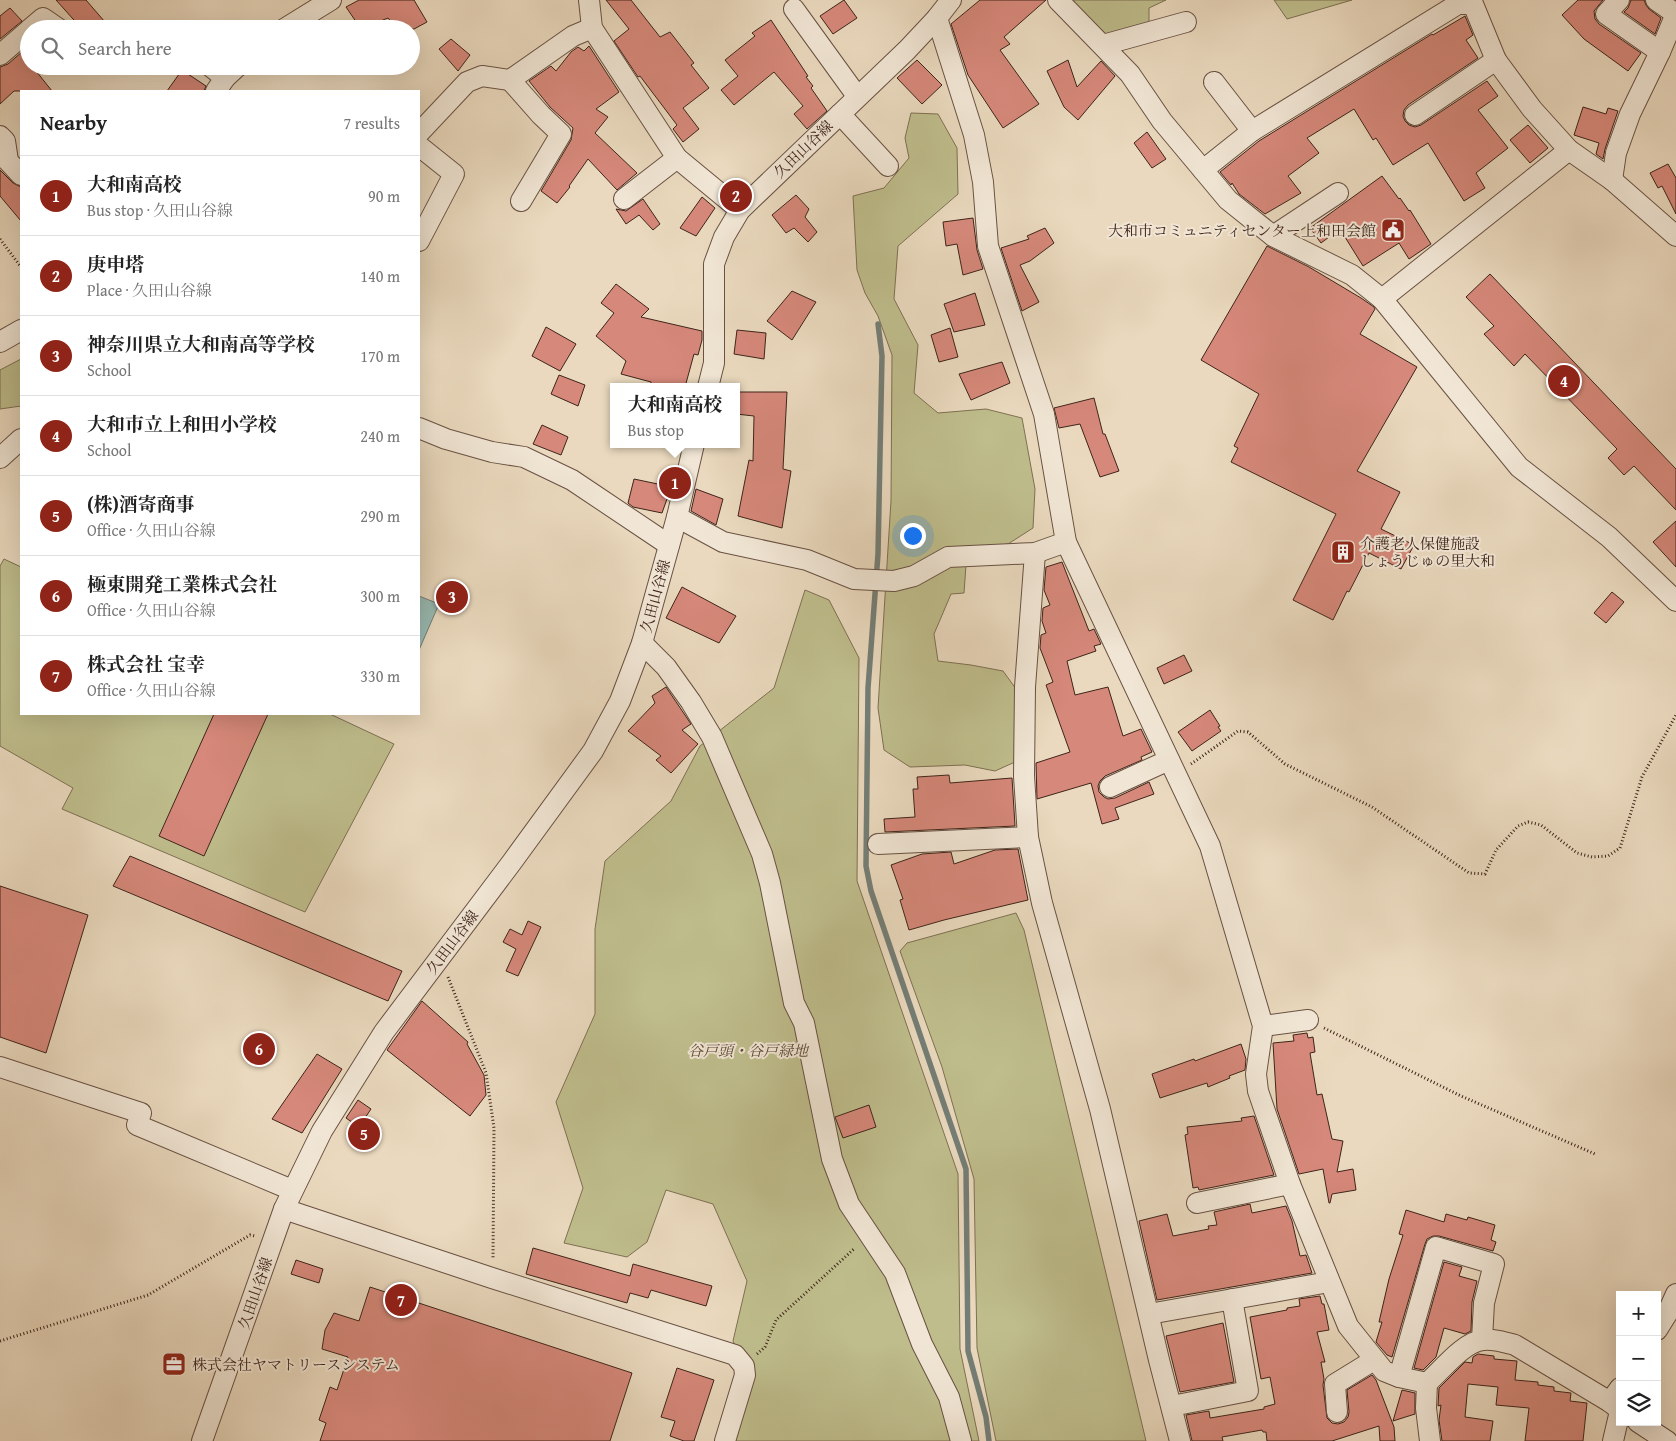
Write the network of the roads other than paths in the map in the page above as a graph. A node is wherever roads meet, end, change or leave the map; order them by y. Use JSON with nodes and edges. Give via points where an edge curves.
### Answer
{"nodes":[{"id":1,"x":589,"y":0,"type":"edge"},
{"id":2,"x":951,"y":0,"type":"edge"},
{"id":3,"x":1058,"y":0,"type":"edge"},
{"id":4,"x":1618,"y":0,"type":"edge"},
{"id":5,"x":1656,"y":0,"type":"edge"},
{"id":6,"x":321,"y":2,"type":"edge"},
{"id":7,"x":794,"y":8,"type":"dead end"},
{"id":8,"x":1676,"y":14,"type":"edge"},
{"id":9,"x":937,"y":18,"type":"junction"},
{"id":10,"x":296,"y":20,"type":"edge"},
{"id":11,"x":1186,"y":22,"type":"dead end"},
{"id":12,"x":592,"y":28,"type":"junction"},
{"id":13,"x":20,"y":37,"type":"edge"},
{"id":14,"x":1103,"y":45,"type":"junction"},
{"id":15,"x":1660,"y":52,"type":"junction"},
{"id":16,"x":0,"y":54,"type":"edge"},
{"id":17,"x":1496,"y":60,"type":"junction"},
{"id":18,"x":510,"y":80,"type":"junction"},
{"id":19,"x":1214,"y":82,"type":"dead end"},
{"id":20,"x":857,"y":96,"type":"junction"},
{"id":21,"x":840,"y":114,"type":"junction"},
{"id":22,"x":1415,"y":115,"type":"dead end"},
{"id":23,"x":1252,"y":131,"type":"junction"},
{"id":24,"x":420,"y":132,"type":"edge"},
{"id":25,"x":0,"y":136,"type":"edge"},
{"id":26,"x":420,"y":147,"type":"edge"},
{"id":27,"x":1569,"y":150,"type":"junction"},
{"id":28,"x":676,"y":158,"type":"junction"},
{"id":29,"x":888,"y":166,"type":"dead end"},
{"id":30,"x":1203,"y":170,"type":"junction"},
{"id":31,"x":20,"y":174,"type":"edge"},
{"id":32,"x":1612,"y":180,"type":"junction"},
{"id":33,"x":1338,"y":192,"type":"dead end"},
{"id":34,"x":624,"y":198,"type":"dead end"},
{"id":35,"x":521,"y":202,"type":"dead end"},
{"id":36,"x":740,"y":210,"type":"junction"},
{"id":37,"x":1668,"y":217,"type":"edge"},
{"id":38,"x":1273,"y":236,"type":"junction"},
{"id":39,"x":1676,"y":236,"type":"edge"},
{"id":40,"x":420,"y":239,"type":"edge"},
{"id":41,"x":1382,"y":299,"type":"junction"},
{"id":42,"x":20,"y":331,"type":"edge"},
{"id":43,"x":0,"y":342,"type":"edge"},
{"id":44,"x":709,"y":383,"type":"edge"},
{"id":45,"x":420,"y":428,"type":"edge"},
{"id":46,"x":20,"y":440,"type":"edge"},
{"id":47,"x":693,"y":448,"type":"edge"},
{"id":48,"x":0,"y":458,"type":"edge"},
{"id":49,"x":677,"y":517,"type":"junction"},
{"id":50,"x":1066,"y":542,"type":"junction"},
{"id":51,"x":669,"y":545,"type":"junction"},
{"id":52,"x":1035,"y":553,"type":"junction"},
{"id":53,"x":1676,"y":601,"type":"edge"},
{"id":54,"x":642,"y":643,"type":"junction"},
{"id":55,"x":1173,"y":767,"type":"junction"},
{"id":56,"x":1110,"y":786,"type":"dead end"},
{"id":57,"x":1028,"y":837,"type":"junction"},
{"id":58,"x":878,"y":844,"type":"dead end"},
{"id":59,"x":1308,"y":1020,"type":"road end"},
{"id":60,"x":1262,"y":1026,"type":"junction"},
{"id":61,"x":0,"y":1067,"type":"edge"},
{"id":62,"x":1290,"y":1184,"type":"junction"},
{"id":63,"x":292,"y":1190,"type":"junction"},
{"id":64,"x":1197,"y":1203,"type":"dead end"},
{"id":65,"x":284,"y":1209,"type":"junction"},
{"id":66,"x":1329,"y":1282,"type":"junction"},
{"id":67,"x":1676,"y":1294,"type":"edge"},
{"id":68,"x":1232,"y":1299,"type":"junction"},
{"id":69,"x":1149,"y":1314,"type":"junction"},
{"id":70,"x":1661,"y":1324,"type":"edge"},
{"id":71,"x":1482,"y":1340,"type":"junction"},
{"id":72,"x":1374,"y":1360,"type":"junction"},
{"id":73,"x":1399,"y":1377,"type":"junction"},
{"id":74,"x":1427,"y":1383,"type":"junction"},
{"id":75,"x":1616,"y":1402,"type":"edge"},
{"id":76,"x":1172,"y":1406,"type":"junction"},
{"id":77,"x":1337,"y":1412,"type":"dead end"},
{"id":78,"x":1616,"y":1416,"type":"edge"},
{"id":79,"x":1644,"y":1426,"type":"edge"},
{"id":80,"x":202,"y":1441,"type":"edge"},
{"id":81,"x":725,"y":1441,"type":"edge"},
{"id":82,"x":961,"y":1441,"type":"edge"},
{"id":83,"x":1180,"y":1441,"type":"edge"},
{"id":84,"x":1430,"y":1441,"type":"edge"},
{"id":85,"x":1614,"y":1441,"type":"edge"},
{"id":86,"x":1667,"y":1441,"type":"edge"}],
"edges":[{"from":1,"to":12,"type":"street"},
{"from":2,"to":9,"type":"street","name":"久田山谷線"},
{"from":3,"to":14,"type":"street"},
{"from":4,"to":15,"type":"street","via":[[1606,14]]},
{"from":5,"to":8,"type":"street"},
{"from":6,"to":10,"type":"street"},
{"from":7,"to":20,"type":"street"},
{"from":8,"to":15,"type":"street"},
{"from":9,"to":20,"type":"street","name":"久田山谷線"},
{"from":9,"to":50,"type":"street","via":[[974,135],[983,182],[988,246],[1044,414]]},
{"from":11,"to":14,"type":"street"},
{"from":12,"to":18,"type":"street","via":[[573,36]]},
{"from":12,"to":28,"type":"street"},
{"from":13,"to":16,"type":"street"},
{"from":14,"to":30,"type":"street","via":[[1130,74],[1162,121]]},
{"from":15,"to":32,"type":"street","via":[[1630,114],[1616,152]]},
{"from":17,"to":22,"type":"street"},
{"from":17,"to":23,"type":"street","via":[[1473,4],[1458,4]]},
{"from":17,"to":27,"type":"street","via":[[1532,109]]},
{"from":18,"to":24,"type":"street","via":[[482,76],[467,82]]},
{"from":18,"to":35,"type":"street","via":[[561,134]]},
{"from":19,"to":23,"type":"street"},
{"from":20,"to":21,"type":"street","name":"久田山谷線"},
{"from":21,"to":29,"type":"street"},
{"from":21,"to":36,"type":"street","name":"久田山谷線"},
{"from":23,"to":30,"type":"street"},
{"from":25,"to":31,"type":"street","via":[[5,141],[8,161]]},
{"from":26,"to":40,"type":"street","via":[[454,174]]},
{"from":27,"to":32,"type":"street"},
{"from":27,"to":41,"type":"street"},
{"from":28,"to":34,"type":"street"},
{"from":28,"to":36,"type":"street"},
{"from":30,"to":38,"type":"street","via":[[1228,200]]},
{"from":32,"to":37,"type":"street"},
{"from":33,"to":38,"type":"street"},
{"from":36,"to":44,"type":"street","name":"久田山谷線","via":[[724,237],[714,264],[714,363]]},
{"from":37,"to":39,"type":"street"},
{"from":38,"to":41,"type":"street","via":[[1352,275]]},
{"from":41,"to":53,"type":"street","via":[[1519,467],[1609,536]]},
{"from":42,"to":43,"type":"street"},
{"from":45,"to":51,"type":"street","via":[[446,440],[524,457],[572,480]]},
{"from":46,"to":48,"type":"street"},
{"from":47,"to":49,"type":"street","name":"久田山谷線"},
{"from":49,"to":51,"type":"street","name":"久田山谷線"},
{"from":49,"to":52,"type":"street","via":[[723,542],[807,560],[854,579],[894,580],[914,576],[948,557]]},
{"from":50,"to":52,"type":"street"},
{"from":50,"to":55,"type":"street"},
{"from":51,"to":54,"type":"street","name":"久田山谷線"},
{"from":52,"to":57,"type":"street","via":[[1025,687],[1024,776]]},
{"from":54,"to":63,"type":"street","name":"久田山谷線","via":[[620,701],[593,751],[384,1032],[322,1131]]},
{"from":54,"to":82,"type":"street","via":[[666,667],[708,730],[762,854],[794,1003],[804,1023],[832,1160],[849,1204],[895,1273],[922,1344],[949,1396]]},
{"from":55,"to":56,"type":"street"},
{"from":55,"to":60,"type":"street","via":[[1210,846]]},
{"from":57,"to":58,"type":"street"},
{"from":57,"to":69,"type":"street","via":[[1042,903],[1100,1108]]},
{"from":59,"to":60,"type":"street"},
{"from":60,"to":62,"type":"street","via":[[1256,1074],[1258,1091]]},
{"from":61,"to":63,"type":"street","via":[[141,1113],[137,1125]]},
{"from":62,"to":64,"type":"street"},
{"from":62,"to":66,"type":"street"},
{"from":63,"to":65,"type":"street","name":"久田山谷線"},
{"from":65,"to":80,"type":"street","name":"久田山谷線"},
{"from":65,"to":81,"type":"street","via":[[735,1355],[744,1366],[745,1375]]},
{"from":66,"to":68,"type":"street"},
{"from":66,"to":72,"type":"street","via":[[1348,1326]]},
{"from":67,"to":70,"type":"street"},
{"from":68,"to":69,"type":"street"},
{"from":68,"to":76,"type":"street","via":[[1248,1391]]},
{"from":69,"to":76,"type":"street"},
{"from":71,"to":73,"type":"street","via":[[1484,1303],[1494,1264],[1436,1247]]},
{"from":71,"to":74,"type":"street","via":[[1464,1348]]},
{"from":71,"to":75,"type":"street","via":[[1499,1340],[1515,1345]]},
{"from":72,"to":73,"type":"street","via":[[1384,1371]]},
{"from":72,"to":77,"type":"street","via":[[1335,1384]]},
{"from":73,"to":74,"type":"street"},
{"from":74,"to":84,"type":"street"},
{"from":76,"to":83,"type":"street"},
{"from":78,"to":85,"type":"street"},
{"from":79,"to":86,"type":"street"}]}
